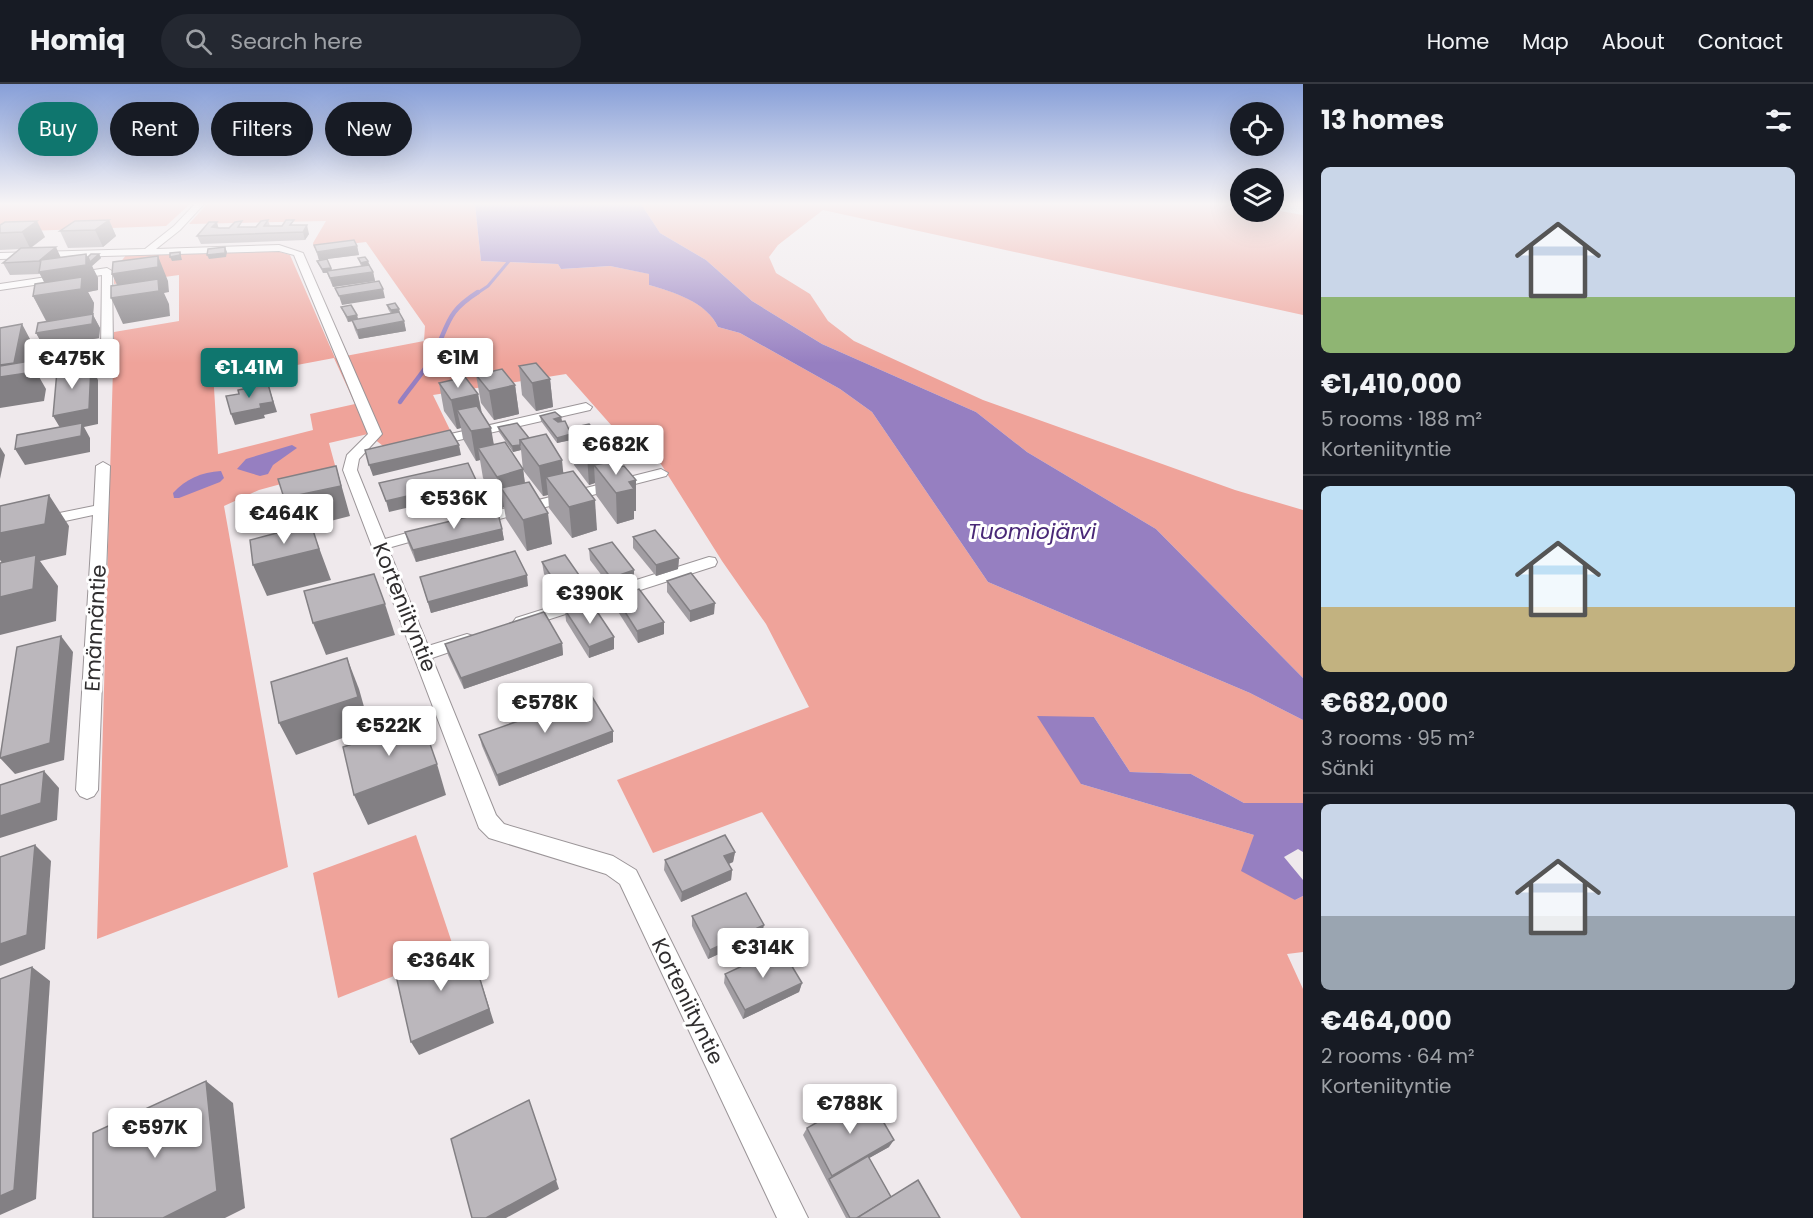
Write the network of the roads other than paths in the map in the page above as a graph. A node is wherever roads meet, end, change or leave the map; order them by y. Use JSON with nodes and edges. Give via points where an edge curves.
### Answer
{"nodes":[{"id":1,"x":300,"y":257,"type":"edge"},
{"id":2,"x":0,"y":287,"type":"edge"},
{"id":3,"x":107,"y":350,"type":"dead end"},
{"id":4,"x":586,"y":407,"type":"dead end"},
{"id":5,"x":418,"y":446,"type":"edge"},
{"id":6,"x":103,"y":466,"type":"dead end"},
{"id":7,"x":661,"y":473,"type":"dead end"},
{"id":8,"x":100,"y":509,"type":"junction"},
{"id":9,"x":0,"y":530,"type":"edge"},
{"id":10,"x":380,"y":545,"type":"junction"},
{"id":11,"x":709,"y":562,"type":"dead end"},
{"id":12,"x":504,"y":628,"type":"edge"},
{"id":13,"x":481,"y":635,"type":"edge"},
{"id":14,"x":424,"y":654,"type":"junction"},
{"id":15,"x":87,"y":790,"type":"dead end"},
{"id":16,"x":793,"y":1218,"type":"edge"}],
"edges":[{"from":1,"to":10,"type":"street","name":"Korteniityntie","via":[[374,429],[375,448],[354,454],[350,470]]},
{"from":2,"to":3,"type":"street","via":[[107,271]]},
{"from":4,"to":5,"type":"street"},
{"from":6,"to":8,"type":"street","name":"Emännäntie"},
{"from":7,"to":10,"type":"street"},
{"from":8,"to":9,"type":"street"},
{"from":8,"to":15,"type":"street","name":"Emännäntie"},
{"from":10,"to":14,"type":"street","name":"Korteniityntie"},
{"from":11,"to":12,"type":"street"},
{"from":13,"to":14,"type":"street"},
{"from":14,"to":16,"type":"street","name":"Korteniityntie","via":[[490,827],[613,866],[628,877]]}]}
